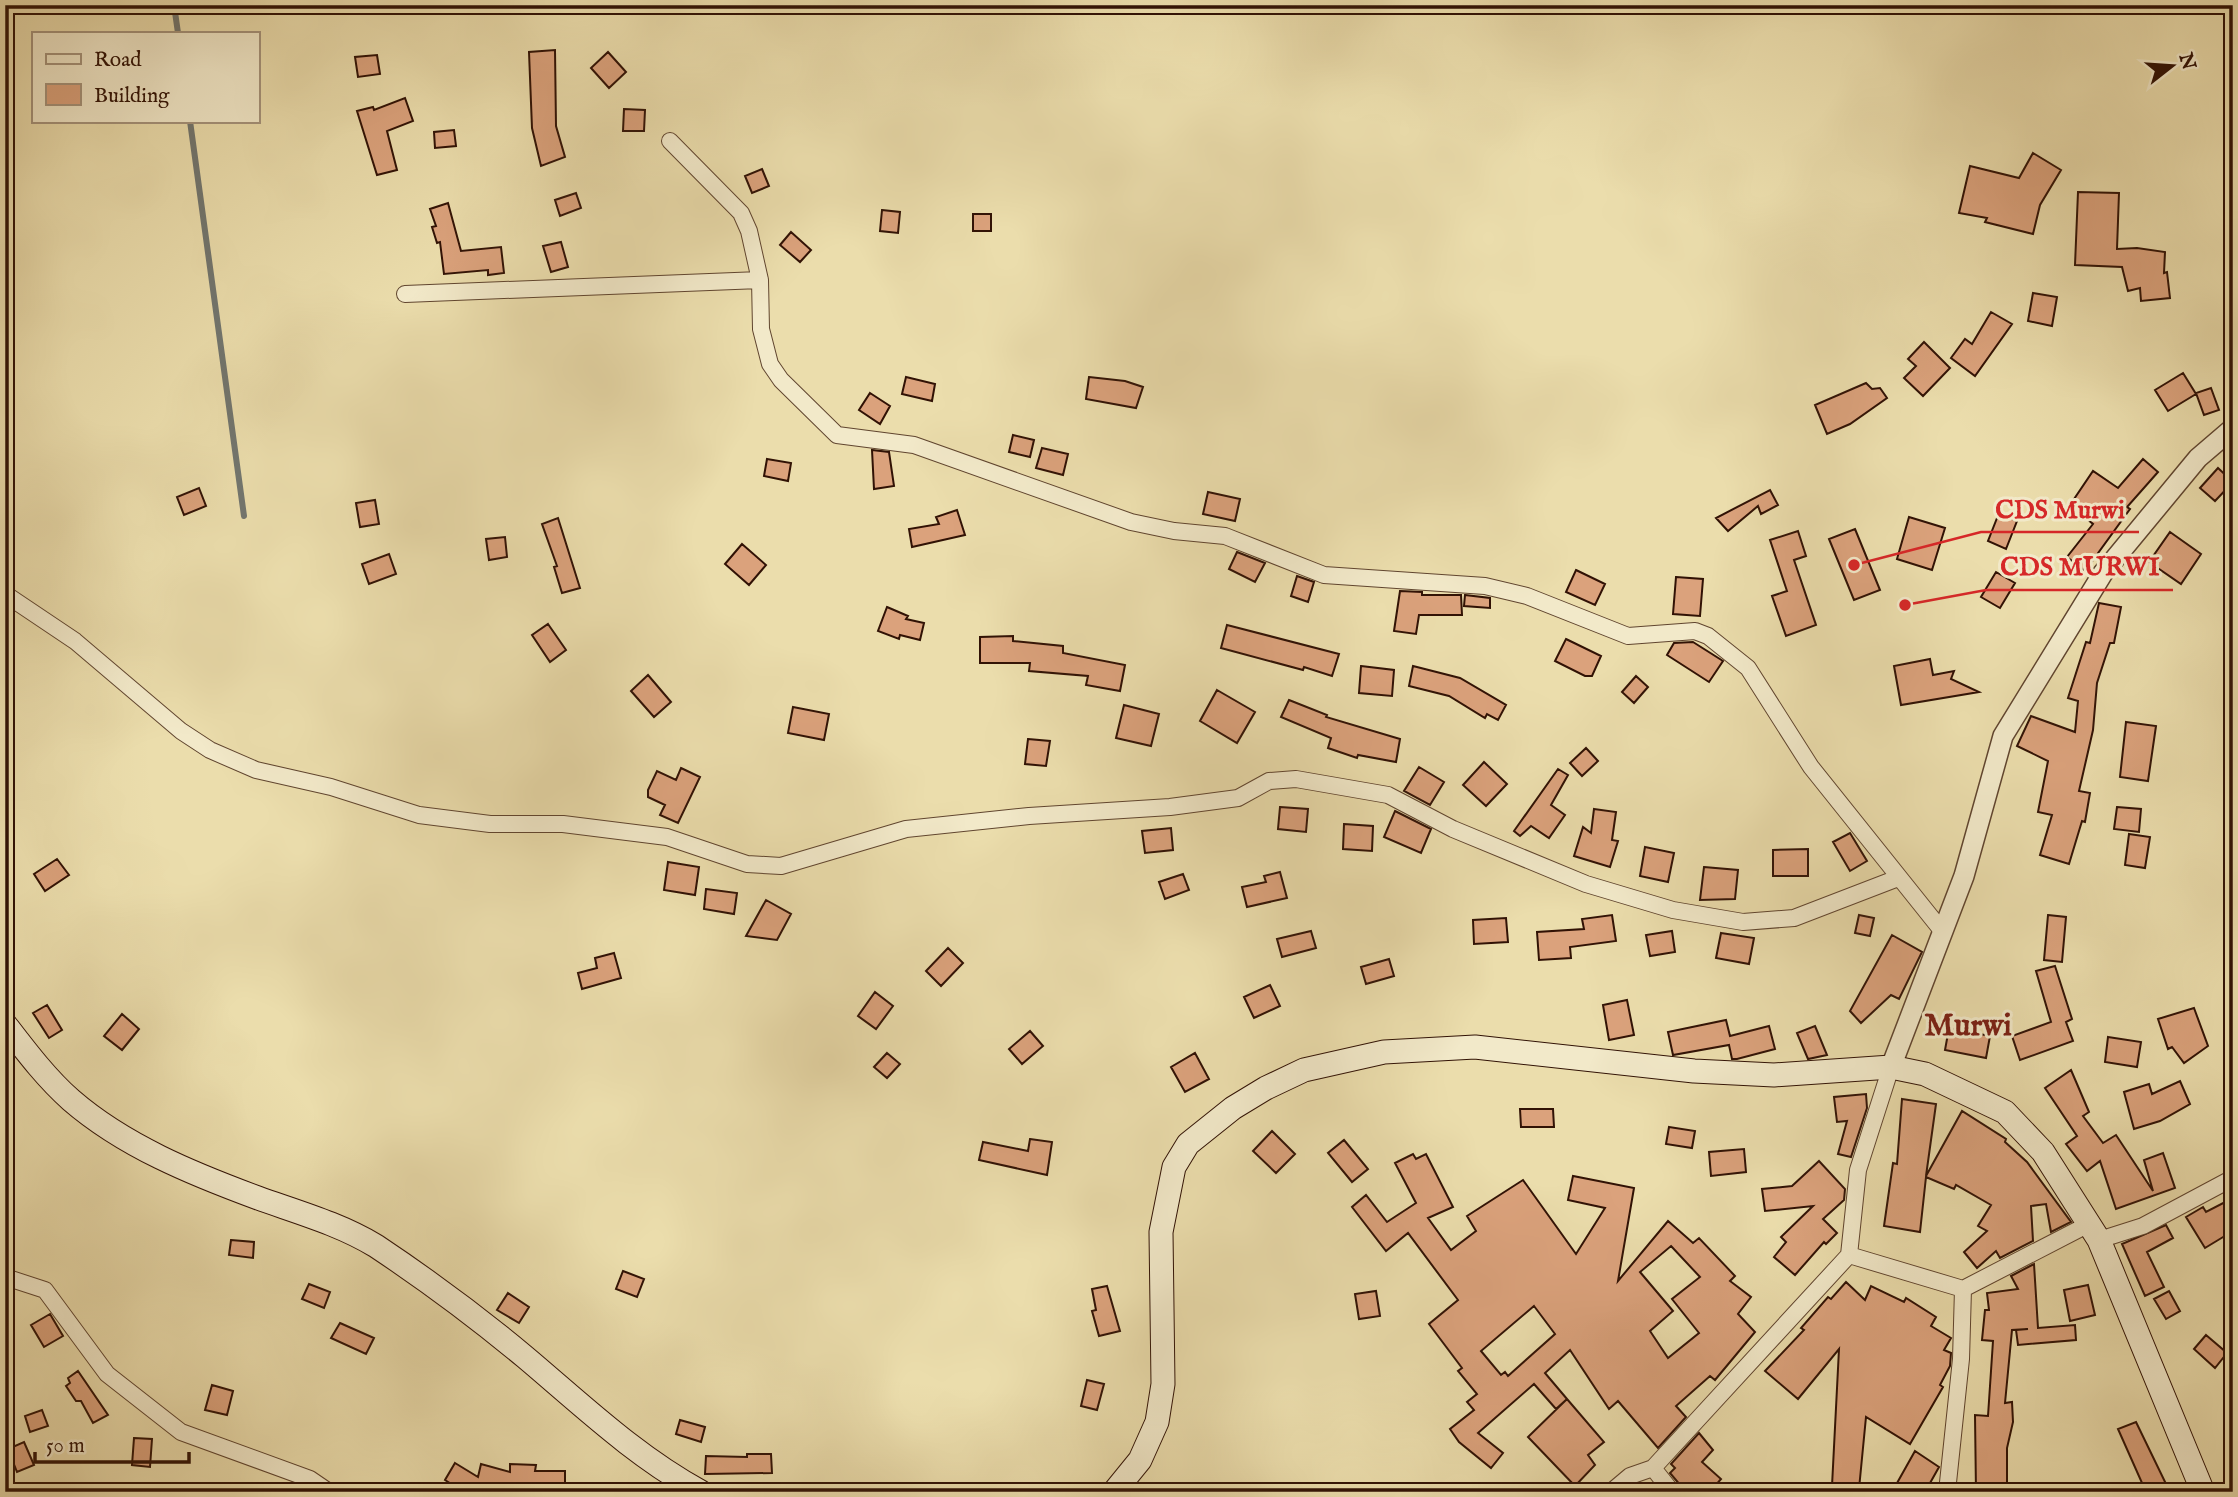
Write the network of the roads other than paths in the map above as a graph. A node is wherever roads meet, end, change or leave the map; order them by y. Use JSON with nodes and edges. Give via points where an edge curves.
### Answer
{"nodes":[{"id":1,"x":670,"y":141,"type":"dead end"},
{"id":2,"x":760,"y":280,"type":"junction"},
{"id":3,"x":405,"y":294,"type":"dead end"},
{"id":4,"x":2233,"y":428,"type":"edge"},
{"id":5,"x":5,"y":594,"type":"edge"},
{"id":6,"x":1898,"y":878,"type":"junction"},
{"id":7,"x":1943,"y":932,"type":"junction"},
{"id":8,"x":5,"y":1024,"type":"edge"},
{"id":9,"x":1891,"y":1068,"type":"junction"},
{"id":10,"x":2233,"y":1178,"type":"edge"},
{"id":11,"x":2094,"y":1232,"type":"junction"},
{"id":12,"x":1849,"y":1255,"type":"junction"},
{"id":13,"x":5,"y":1277,"type":"edge"},
{"id":14,"x":1963,"y":1289,"type":"junction"},
{"id":15,"x":1653,"y":1468,"type":"junction"},
{"id":16,"x":329,"y":1492,"type":"edge"},
{"id":17,"x":701,"y":1492,"type":"edge"},
{"id":18,"x":1114,"y":1492,"type":"edge"},
{"id":19,"x":1611,"y":1492,"type":"edge"},
{"id":20,"x":1672,"y":1492,"type":"edge"},
{"id":21,"x":1947,"y":1492,"type":"edge"},
{"id":22,"x":2203,"y":1492,"type":"edge"}],
"edges":[{"from":1,"to":2,"type":"street","via":[[741,213]]},
{"from":2,"to":3,"type":"street"},
{"from":2,"to":6,"type":"street","via":[[761,329],[770,364],[837,435],[914,445],[1131,522],[1225,536],[1324,575],[1485,586],[1527,596],[1628,636],[1695,631],[1708,636],[1748,668],[1811,766]]},
{"from":4,"to":7,"type":"street","via":[[2197,458],[2103,573],[2003,736],[1964,876]]},
{"from":5,"to":6,"type":"street","via":[[75,641],[210,750],[256,770],[331,787],[419,815],[490,824],[563,824],[667,837],[747,864],[781,866],[906,829],[1238,798],[1269,781],[1296,779],[1388,795],[1453,829],[1586,884],[1673,910],[1743,922],[1794,918]]},
{"from":6,"to":7,"type":"street"},
{"from":7,"to":9,"type":"street"},
{"from":8,"to":17,"type":"main road","via":[[71,1100],[125,1137],[195,1175],[372,1244],[523,1355],[658,1468]]},
{"from":9,"to":11,"type":"main road","via":[[1925,1074],[2006,1112],[2043,1152]]},
{"from":9,"to":12,"type":"street","via":[[1858,1170]]},
{"from":9,"to":18,"type":"main road","via":[[1774,1075],[1475,1047],[1426,1048],[1331,1063],[1266,1088],[1196,1137],[1174,1167],[1160,1252],[1163,1384],[1157,1422],[1140,1460]]},
{"from":10,"to":11,"type":"street","via":[[2143,1226]]},
{"from":11,"to":14,"type":"street"},
{"from":11,"to":22,"type":"main road"},
{"from":12,"to":14,"type":"street"},
{"from":12,"to":15,"type":"street"},
{"from":13,"to":16,"type":"street","via":[[45,1290],[107,1374],[181,1432],[310,1479]]},
{"from":14,"to":21,"type":"street","via":[[1961,1359]]},
{"from":15,"to":19,"type":"street","via":[[1630,1476]]},
{"from":15,"to":20,"type":"street"}]}
